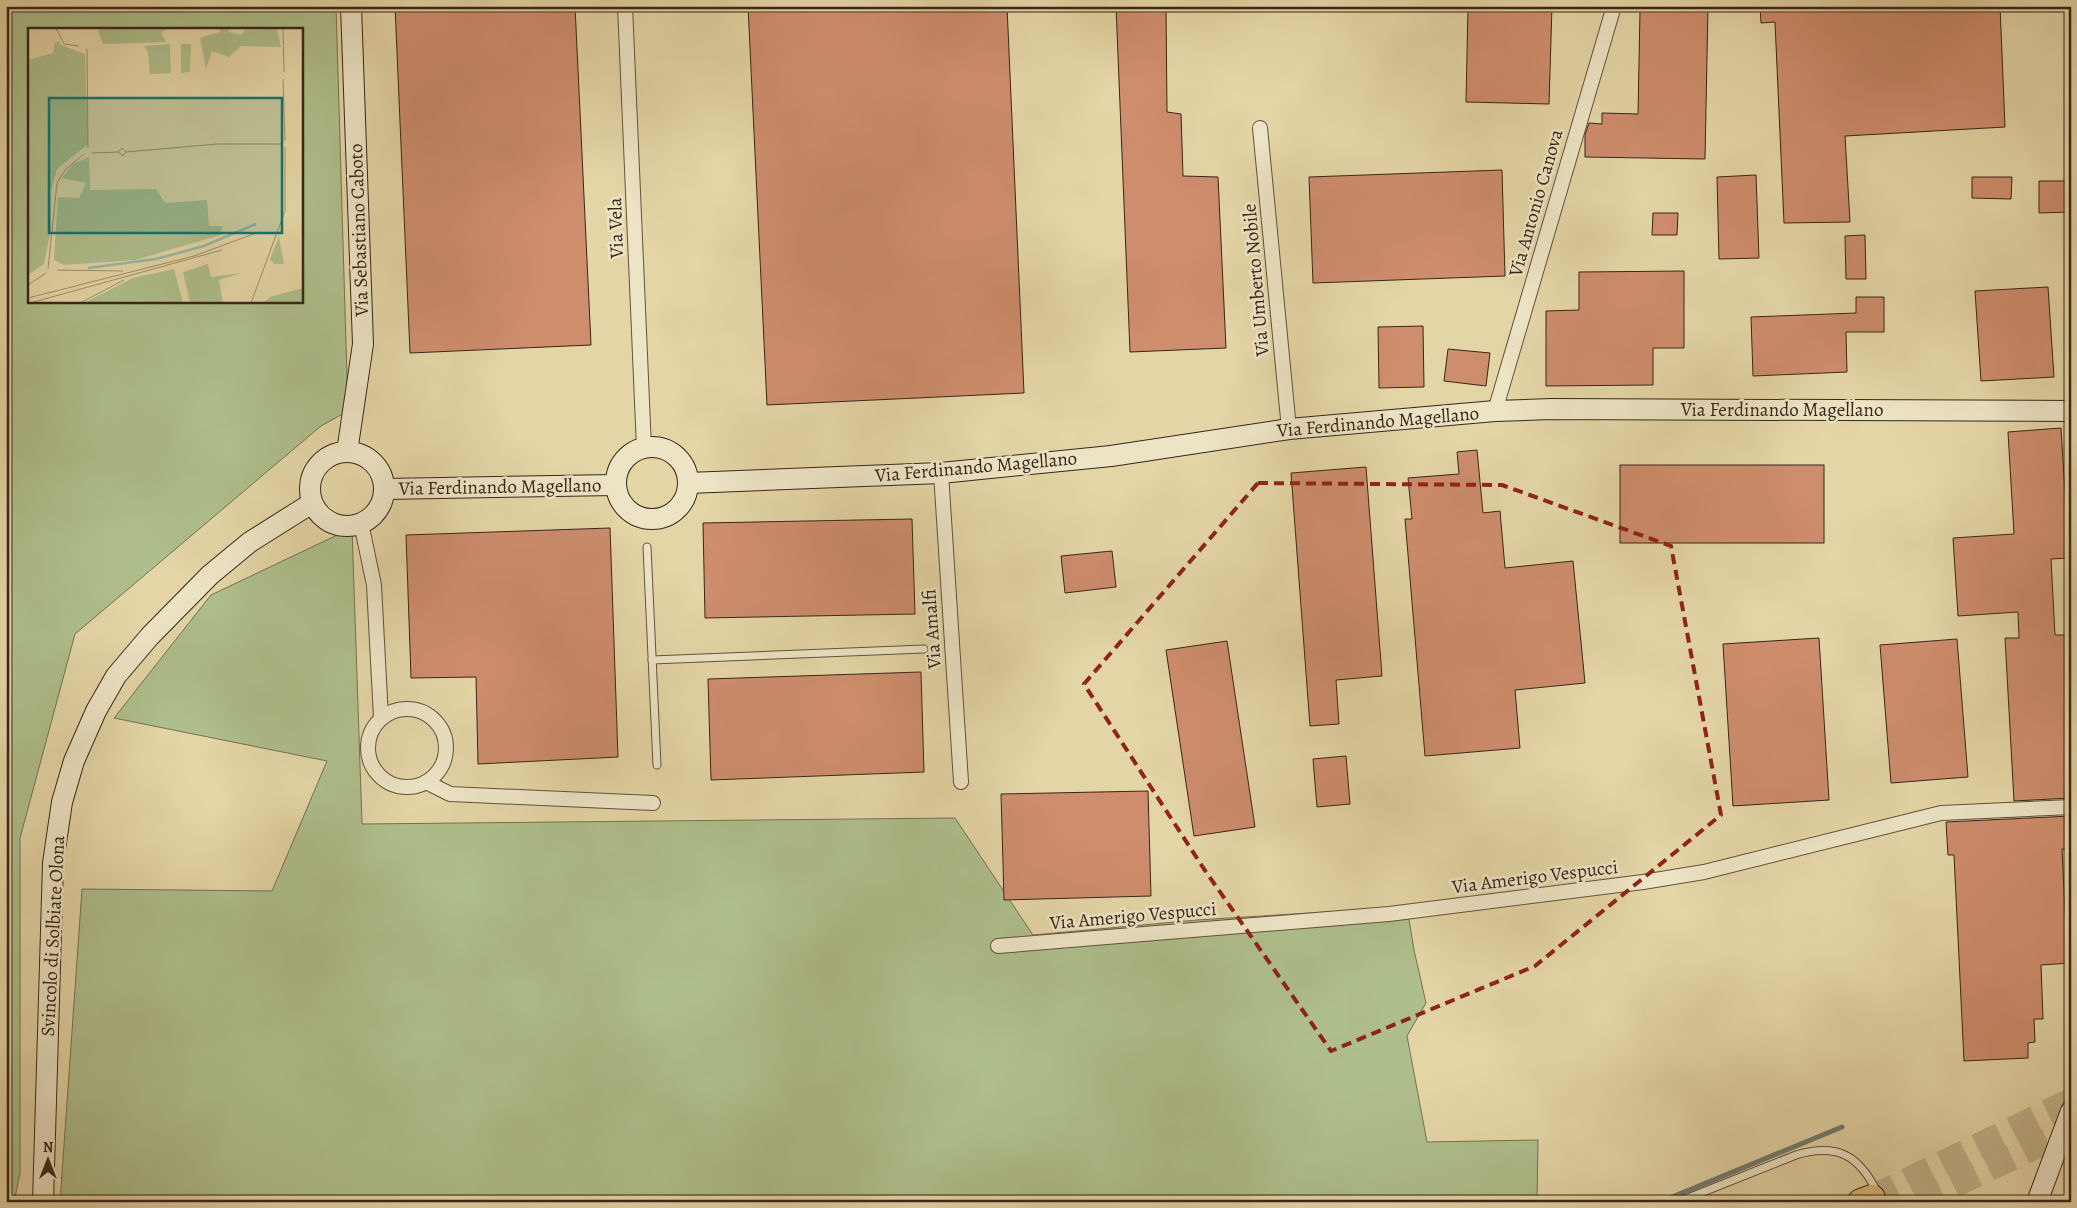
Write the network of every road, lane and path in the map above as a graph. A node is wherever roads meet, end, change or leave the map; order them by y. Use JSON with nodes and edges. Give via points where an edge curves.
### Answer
{"nodes":[{"id":1,"x":351,"y":6,"type":"edge"},
{"id":2,"x":625,"y":6,"type":"edge"},
{"id":3,"x":1614,"y":6,"type":"edge"},
{"id":4,"x":1260,"y":128,"type":"dead end"},
{"id":5,"x":1495,"y":411,"type":"junction"},
{"id":6,"x":2071,"y":411,"type":"edge"},
{"id":7,"x":1289,"y":429,"type":"junction"},
{"id":8,"x":644,"y":448,"type":"junction"},
{"id":9,"x":347,"y":452,"type":"junction"},
{"id":10,"x":940,"y":473,"type":"junction"},
{"id":11,"x":688,"y":483,"type":"junction"},
{"id":12,"x":616,"y":485,"type":"junction"},
{"id":13,"x":384,"y":489,"type":"junction"},
{"id":14,"x":312,"y":503,"type":"junction"},
{"id":15,"x":361,"y":524,"type":"junction"},
{"id":16,"x":647,"y":547,"type":"dead end"},
{"id":17,"x":924,"y":649,"type":"dead end"},
{"id":18,"x":652,"y":660,"type":"junction"},
{"id":19,"x":381,"y":718,"type":"junction"},
{"id":20,"x":656,"y":765,"type":"dead end"},
{"id":21,"x":426,"y":782,"type":"junction"},
{"id":22,"x":961,"y":782,"type":"dead end"},
{"id":23,"x":654,"y":803,"type":"dead end"},
{"id":24,"x":2071,"y":807,"type":"edge"},
{"id":25,"x":998,"y":946,"type":"dead end"},
{"id":26,"x":2071,"y":1111,"type":"edge"},
{"id":27,"x":1871,"y":1200,"type":"edge"},
{"id":28,"x":43,"y":1202,"type":"edge"},
{"id":29,"x":1678,"y":1202,"type":"edge"},
{"id":30,"x":2038,"y":1202,"type":"edge"}],
"edges":[{"from":1,"to":9,"type":"street","name":"Via Sebastiano Caboto","via":[[363,344]]},
{"from":2,"to":8,"type":"street","name":"Via Vela"},
{"from":3,"to":5,"type":"street","name":"Via Antonio Canova"},
{"from":4,"to":7,"type":"street","name":"Via Umberto Nobile"},
{"from":5,"to":6,"type":"street","name":"Via Ferdinando Magellano"},
{"from":5,"to":7,"type":"street","name":"Via Ferdinando Magellano"},
{"from":7,"to":10,"type":"street","name":"Via Ferdinando Magellano","via":[[1111,456]]},
{"from":8,"to":11,"type":"street","via":[[655,447],[675,455],[682,463]]},
{"from":8,"to":12,"type":"street","name":"Via Ferdinando Magellano","via":[[623,462]]},
{"from":9,"to":13,"type":"street","via":[[369,459],[377,467]]},
{"from":9,"to":14,"type":"street","via":[[324,459],[316,468],[310,486]]},
{"from":10,"to":11,"type":"street","name":"Via Ferdinando Magellano"},
{"from":10,"to":22,"type":"street","name":"Via Amalfi"},
{"from":11,"to":12,"type":"street","name":"Via Ferdinando Magellano","via":[[680,506],[670,514],[652,519],[635,515],[625,507],[618,497]]},
{"from":12,"to":13,"type":"street","name":"Via Ferdinando Magellano"},
{"from":13,"to":15,"type":"street","via":[[378,510]]},
{"from":14,"to":15,"type":"street","via":[[318,513],[332,523]]},
{"from":14,"to":28,"type":"street","name":"Svincolo di Solbiate Olona","via":[[250,542],[210,575],[150,636],[116,676],[74,760],[62,802],[54,863]]},
{"from":15,"to":19,"type":"street","via":[[374,585]]},
{"from":16,"to":18,"type":"lane"},
{"from":17,"to":18,"type":"lane"},
{"from":18,"to":20,"type":"lane"},
{"from":19,"to":21,"type":"street","via":[[368,740],[372,765],[379,775],[389,783],[401,786]]},
{"from":19,"to":21,"type":"street","via":[[405,709],[424,713],[439,725],[444,737],[443,763]]},
{"from":21,"to":23,"type":"street","via":[[450,794]]},
{"from":24,"to":25,"type":"street","name":"Via Amerigo Vespucci","via":[[1941,813],[1704,872],[1604,887],[1389,914]]},
{"from":26,"to":30,"type":"street"},
{"from":27,"to":29,"type":"lane","via":[[1873,1184],[1860,1164],[1845,1154],[1813,1150]]}]}
